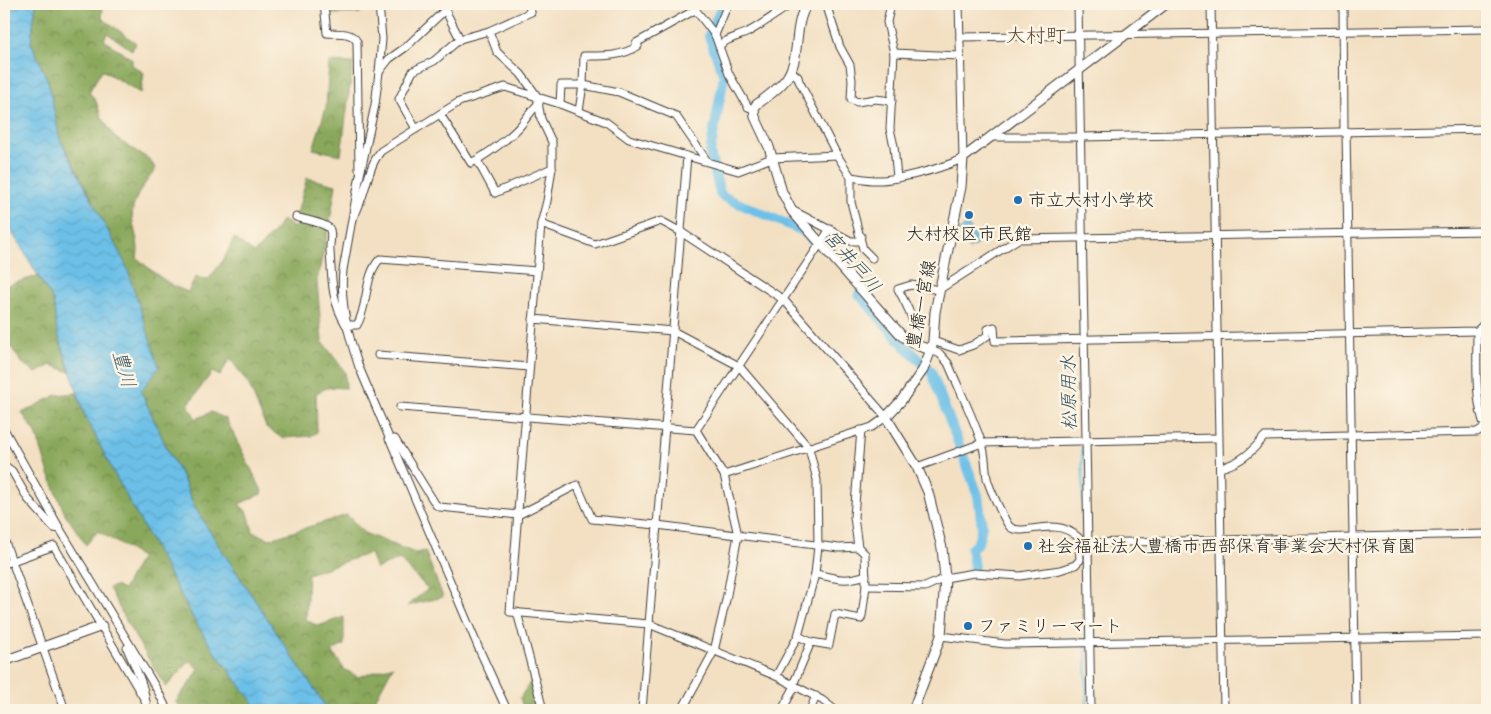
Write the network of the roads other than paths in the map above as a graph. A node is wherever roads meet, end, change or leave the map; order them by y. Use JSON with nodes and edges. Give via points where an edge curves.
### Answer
{"nodes":[{"id":1,"x":324,"y":4,"type":"edge"},
{"id":2,"x":379,"y":4,"type":"edge"},
{"id":3,"x":528,"y":4,"type":"edge"},
{"id":4,"x":728,"y":4,"type":"edge"},
{"id":5,"x":792,"y":4,"type":"edge"},
{"id":6,"x":830,"y":4,"type":"edge"},
{"id":7,"x":891,"y":4,"type":"edge"},
{"id":8,"x":959,"y":4,"type":"edge"},
{"id":9,"x":1078,"y":4,"type":"edge"},
{"id":10,"x":1166,"y":4,"type":"edge"},
{"id":11,"x":1211,"y":4,"type":"edge"},
{"id":12,"x":1343,"y":4,"type":"edge"},
{"id":13,"x":804,"y":5,"type":"edge"},
{"id":14,"x":443,"y":7,"type":"edge"},
{"id":15,"x":693,"y":7,"type":"edge"},
{"id":16,"x":1487,"y":29,"type":"edge"},
{"id":17,"x":1344,"y":30,"type":"junction"},
{"id":18,"x":489,"y":32,"type":"junction"},
{"id":19,"x":1211,"y":32,"type":"junction"},
{"id":20,"x":715,"y":34,"type":"junction"},
{"id":21,"x":1126,"y":34,"type":"junction"},
{"id":22,"x":1076,"y":36,"type":"junction"},
{"id":23,"x":960,"y":37,"type":"junction"},
{"id":24,"x":460,"y":39,"type":"junction"},
{"id":25,"x":720,"y":45,"type":"junction"},
{"id":26,"x":894,"y":53,"type":"junction"},
{"id":27,"x":960,"y":56,"type":"junction"},
{"id":28,"x":1080,"y":70,"type":"junction"},
{"id":29,"x":379,"y":72,"type":"junction"},
{"id":30,"x":791,"y":72,"type":"junction"},
{"id":31,"x":583,"y":86,"type":"junction"},
{"id":32,"x":538,"y":99,"type":"junction"},
{"id":33,"x":892,"y":101,"type":"junction"},
{"id":34,"x":560,"y":104,"type":"junction"},
{"id":35,"x":754,"y":109,"type":"junction"},
{"id":36,"x":579,"y":111,"type":"junction"},
{"id":37,"x":440,"y":114,"type":"junction"},
{"id":38,"x":416,"y":129,"type":"junction"},
{"id":39,"x":1487,"y":129,"type":"edge"},
{"id":40,"x":1345,"y":131,"type":"junction"},
{"id":41,"x":1213,"y":134,"type":"junction"},
{"id":42,"x":989,"y":137,"type":"junction"},
{"id":43,"x":1078,"y":137,"type":"junction"},
{"id":44,"x":837,"y":155,"type":"junction"},
{"id":45,"x":687,"y":156,"type":"junction"},
{"id":46,"x":772,"y":158,"type":"junction"},
{"id":47,"x":963,"y":158,"type":"junction"},
{"id":48,"x":477,"y":160,"type":"junction"},
{"id":49,"x":708,"y":161,"type":"junction"},
{"id":50,"x":552,"y":168,"type":"junction"},
{"id":51,"x":852,"y":177,"type":"junction"},
{"id":52,"x":897,"y":178,"type":"junction"},
{"id":53,"x":359,"y":180,"type":"junction"},
{"id":54,"x":792,"y":211,"type":"junction"},
{"id":55,"x":296,"y":217,"type":"dead end"},
{"id":56,"x":351,"y":222,"type":"junction"},
{"id":57,"x":541,"y":224,"type":"junction"},
{"id":58,"x":830,"y":229,"type":"junction"},
{"id":59,"x":1487,"y":231,"type":"edge"},
{"id":60,"x":681,"y":232,"type":"junction"},
{"id":61,"x":1348,"y":233,"type":"junction"},
{"id":62,"x":1215,"y":235,"type":"junction"},
{"id":63,"x":861,"y":236,"type":"junction"},
{"id":64,"x":1080,"y":238,"type":"junction"},
{"id":65,"x":819,"y":246,"type":"junction"},
{"id":66,"x":872,"y":258,"type":"dead end"},
{"id":67,"x":537,"y":271,"type":"junction"},
{"id":68,"x":940,"y":290,"type":"junction"},
{"id":69,"x":784,"y":300,"type":"junction"},
{"id":70,"x":533,"y":319,"type":"junction"},
{"id":71,"x":1487,"y":321,"type":"edge"},
{"id":72,"x":346,"y":325,"type":"junction"},
{"id":73,"x":673,"y":332,"type":"junction"},
{"id":74,"x":1477,"y":332,"type":"junction"},
{"id":75,"x":1349,"y":334,"type":"junction"},
{"id":76,"x":1217,"y":336,"type":"junction"},
{"id":77,"x":1082,"y":339,"type":"junction"},
{"id":78,"x":933,"y":341,"type":"junction"},
{"id":79,"x":912,"y":343,"type":"junction"},
{"id":80,"x":931,"y":350,"type":"junction"},
{"id":81,"x":378,"y":355,"type":"dead end"},
{"id":82,"x":739,"y":366,"type":"junction"},
{"id":83,"x":529,"y":367,"type":"junction"},
{"id":84,"x":400,"y":407,"type":"dead end"},
{"id":85,"x":526,"y":416,"type":"junction"},
{"id":86,"x":886,"y":416,"type":"junction"},
{"id":87,"x":665,"y":428,"type":"junction"},
{"id":88,"x":1486,"y":428,"type":"edge"},
{"id":89,"x":4,"y":430,"type":"edge"},
{"id":90,"x":696,"y":430,"type":"junction"},
{"id":91,"x":861,"y":430,"type":"junction"},
{"id":92,"x":1351,"y":436,"type":"junction"},
{"id":93,"x":1218,"y":438,"type":"junction"},
{"id":94,"x":390,"y":439,"type":"junction"},
{"id":95,"x":1084,"y":440,"type":"junction"},
{"id":96,"x":982,"y":443,"type":"junction"},
{"id":97,"x":809,"y":448,"type":"junction"},
{"id":98,"x":4,"y":465,"type":"edge"},
{"id":99,"x":917,"y":467,"type":"junction"},
{"id":100,"x":1220,"y":468,"type":"junction"},
{"id":101,"x":724,"y":475,"type":"junction"},
{"id":102,"x":518,"y":515,"type":"junction"},
{"id":103,"x":657,"y":525,"type":"junction"},
{"id":104,"x":60,"y":529,"type":"junction"},
{"id":105,"x":1487,"y":534,"type":"edge"},
{"id":106,"x":738,"y":536,"type":"junction"},
{"id":107,"x":1353,"y":536,"type":"junction"},
{"id":108,"x":4,"y":539,"type":"edge"},
{"id":109,"x":1220,"y":540,"type":"junction"},
{"id":110,"x":1084,"y":543,"type":"junction"},
{"id":111,"x":818,"y":546,"type":"junction"},
{"id":112,"x":858,"y":547,"type":"junction"},
{"id":113,"x":12,"y":562,"type":"junction"},
{"id":114,"x":4,"y":564,"type":"edge"},
{"id":115,"x":815,"y":574,"type":"junction"},
{"id":116,"x":866,"y":575,"type":"junction"},
{"id":117,"x":945,"y":578,"type":"junction"},
{"id":118,"x":866,"y":586,"type":"junction"},
{"id":119,"x":517,"y":612,"type":"junction"},
{"id":120,"x":649,"y":624,"type":"junction"},
{"id":121,"x":102,"y":626,"type":"junction"},
{"id":122,"x":798,"y":636,"type":"junction"},
{"id":123,"x":941,"y":636,"type":"junction"},
{"id":124,"x":1487,"y":636,"type":"edge"},
{"id":125,"x":126,"y":638,"type":"junction"},
{"id":126,"x":1354,"y":638,"type":"junction"},
{"id":127,"x":1223,"y":640,"type":"junction"},
{"id":128,"x":110,"y":641,"type":"junction"},
{"id":129,"x":811,"y":642,"type":"junction"},
{"id":130,"x":1087,"y":643,"type":"junction"},
{"id":131,"x":42,"y":647,"type":"junction"},
{"id":132,"x":714,"y":651,"type":"junction"},
{"id":133,"x":4,"y":661,"type":"edge"},
{"id":134,"x":139,"y":675,"type":"junction"},
{"id":135,"x":776,"y":676,"type":"junction"},
{"id":136,"x":794,"y":685,"type":"junction"},
{"id":137,"x":159,"y":693,"type":"junction"},
{"id":138,"x":816,"y":696,"type":"junction"},
{"id":139,"x":146,"y":708,"type":"edge"},
{"id":140,"x":64,"y":710,"type":"edge"},
{"id":141,"x":167,"y":710,"type":"edge"},
{"id":142,"x":507,"y":710,"type":"edge"},
{"id":143,"x":543,"y":710,"type":"edge"},
{"id":144,"x":642,"y":710,"type":"edge"},
{"id":145,"x":682,"y":710,"type":"edge"},
{"id":146,"x":782,"y":710,"type":"edge"},
{"id":147,"x":810,"y":710,"type":"edge"},
{"id":148,"x":835,"y":710,"type":"edge"},
{"id":149,"x":913,"y":710,"type":"edge"},
{"id":150,"x":1091,"y":710,"type":"edge"},
{"id":151,"x":1224,"y":710,"type":"edge"},
{"id":152,"x":1356,"y":710,"type":"edge"}],
"edges":[{"from":1,"to":53,"type":"street","via":[[328,34],[350,35],[357,42]]},
{"from":2,"to":29,"type":"street","via":[[382,39]]},
{"from":3,"to":18,"type":"street","via":[[531,12]]},
{"from":4,"to":20,"type":"street"},
{"from":5,"to":25,"type":"street"},
{"from":6,"to":33,"type":"street","via":[[828,10],[840,48],[850,65],[851,99],[857,102]]},
{"from":7,"to":26,"type":"street","via":[[886,22]]},
{"from":8,"to":23,"type":"street"},
{"from":9,"to":22,"type":"street"},
{"from":10,"to":21,"type":"main road"},
{"from":11,"to":19,"type":"street"},
{"from":12,"to":17,"type":"street"},
{"from":13,"to":30,"type":"main road"},
{"from":14,"to":24,"type":"street"},
{"from":14,"to":29,"type":"street"},
{"from":15,"to":20,"type":"street"},
{"from":15,"to":31,"type":"street","via":[[636,43],[638,46],[629,52],[584,56]]},
{"from":16,"to":17,"type":"street"},
{"from":17,"to":19,"type":"street"},
{"from":17,"to":40,"type":"street"},
{"from":18,"to":24,"type":"street"},
{"from":18,"to":32,"type":"street","via":[[497,52],[521,74]]},
{"from":19,"to":21,"type":"street"},
{"from":19,"to":41,"type":"street"},
{"from":20,"to":25,"type":"street"},
{"from":21,"to":22,"type":"street"},
{"from":21,"to":28,"type":"main road"},
{"from":22,"to":23,"type":"street"},
{"from":22,"to":28,"type":"street"},
{"from":23,"to":27,"type":"street"},
{"from":24,"to":38,"type":"street","via":[[434,61],[413,71],[399,99]]},
{"from":25,"to":35,"type":"street","via":[[729,74],[748,107]]},
{"from":26,"to":27,"type":"street"},
{"from":26,"to":33,"type":"street"},
{"from":27,"to":47,"type":"street"},
{"from":28,"to":42,"type":"main road"},
{"from":28,"to":43,"type":"street"},
{"from":29,"to":53,"type":"street"},
{"from":30,"to":35,"type":"main road"},
{"from":30,"to":44,"type":"street","via":[[798,76]]},
{"from":31,"to":34,"type":"street","via":[[561,85]]},
{"from":31,"to":36,"type":"street"},
{"from":31,"to":49,"type":"street","via":[[619,92],[676,116]]},
{"from":32,"to":34,"type":"street"},
{"from":32,"to":37,"type":"street","via":[[505,87],[459,102]]},
{"from":32,"to":48,"type":"street","via":[[520,126]]},
{"from":32,"to":50,"type":"street","via":[[541,119],[552,142]]},
{"from":33,"to":52,"type":"street","via":[[890,129]]},
{"from":34,"to":36,"type":"street"},
{"from":35,"to":46,"type":"main road"},
{"from":36,"to":45,"type":"street","via":[[606,122],[629,139]]},
{"from":37,"to":38,"type":"street"},
{"from":37,"to":48,"type":"street","via":[[471,163]]},
{"from":38,"to":56,"type":"street","via":[[377,156],[362,203]]},
{"from":39,"to":40,"type":"street"},
{"from":40,"to":41,"type":"street"},
{"from":40,"to":61,"type":"street"},
{"from":41,"to":43,"type":"street"},
{"from":41,"to":62,"type":"street"},
{"from":42,"to":43,"type":"street"},
{"from":42,"to":47,"type":"main road"},
{"from":43,"to":64,"type":"street"},
{"from":44,"to":46,"type":"street"},
{"from":44,"to":51,"type":"street"},
{"from":45,"to":49,"type":"street"},
{"from":45,"to":60,"type":"street"},
{"from":46,"to":49,"type":"street","via":[[738,171]]},
{"from":46,"to":54,"type":"main road","via":[[782,192]]},
{"from":47,"to":52,"type":"street","via":[[952,164]]},
{"from":47,"to":68,"type":"main road","name":"豊橋一宮線","via":[[961,187]]},
{"from":48,"to":50,"type":"street","via":[[495,193]]},
{"from":50,"to":57,"type":"street"},
{"from":51,"to":52,"type":"street"},
{"from":51,"to":63,"type":"street","via":[[851,202]]},
{"from":53,"to":56,"type":"street"},
{"from":54,"to":58,"type":"street"},
{"from":54,"to":65,"type":"main road"},
{"from":55,"to":72,"type":"street","via":[[320,224],[330,232],[332,285],[337,310]]},
{"from":56,"to":72,"type":"street","via":[[342,285]]},
{"from":57,"to":60,"type":"street","via":[[595,244],[661,221]]},
{"from":57,"to":67,"type":"street"},
{"from":58,"to":63,"type":"street","via":[[855,242]]},
{"from":58,"to":65,"type":"street"},
{"from":59,"to":61,"type":"street"},
{"from":60,"to":69,"type":"street"},
{"from":60,"to":73,"type":"street"},
{"from":61,"to":62,"type":"street"},
{"from":61,"to":75,"type":"street"},
{"from":62,"to":64,"type":"street"},
{"from":62,"to":76,"type":"street"},
{"from":63,"to":66,"type":"street","via":[[863,249]]},
{"from":64,"to":68,"type":"street","via":[[1018,239]]},
{"from":64,"to":77,"type":"street"},
{"from":65,"to":69,"type":"street"},
{"from":65,"to":79,"type":"main road","via":[[896,330]]},
{"from":67,"to":70,"type":"street"},
{"from":67,"to":72,"type":"street","via":[[380,259],[372,273],[361,319],[357,325]]},
{"from":68,"to":78,"type":"main road","name":"豊橋一宮線"},
{"from":68,"to":79,"type":"street","via":[[911,285],[898,288],[914,323]]},
{"from":69,"to":82,"type":"street"},
{"from":69,"to":86,"type":"street"},
{"from":70,"to":73,"type":"street"},
{"from":70,"to":83,"type":"street"},
{"from":71,"to":74,"type":"street"},
{"from":72,"to":94,"type":"street","via":[[359,367]]},
{"from":73,"to":82,"type":"street"},
{"from":73,"to":87,"type":"street"},
{"from":74,"to":75,"type":"street"},
{"from":74,"to":88,"type":"street","via":[[1478,384]]},
{"from":75,"to":76,"type":"street"},
{"from":75,"to":92,"type":"street"},
{"from":76,"to":77,"type":"street"},
{"from":76,"to":93,"type":"street"},
{"from":77,"to":78,"type":"street","via":[[995,341],[994,327],[988,329],[987,336],[960,350]]},
{"from":77,"to":95,"type":"street"},
{"from":78,"to":80,"type":"main road","name":"豊橋一宮線"},
{"from":79,"to":80,"type":"main road"},
{"from":80,"to":86,"type":"main road","name":"豊橋一宮線","via":[[923,370]]},
{"from":80,"to":96,"type":"street","via":[[948,363]]},
{"from":81,"to":83,"type":"street"},
{"from":82,"to":90,"type":"street"},
{"from":82,"to":97,"type":"street"},
{"from":83,"to":85,"type":"street"},
{"from":84,"to":85,"type":"street"},
{"from":85,"to":87,"type":"street"},
{"from":85,"to":102,"type":"street"},
{"from":86,"to":91,"type":"street"},
{"from":86,"to":99,"type":"main road"},
{"from":87,"to":90,"type":"street"},
{"from":87,"to":103,"type":"street"},
{"from":88,"to":92,"type":"street","via":[[1477,432]]},
{"from":89,"to":104,"type":"street"},
{"from":90,"to":101,"type":"street"},
{"from":91,"to":97,"type":"street"},
{"from":91,"to":112,"type":"street","via":[[854,516]]},
{"from":92,"to":100,"type":"street","via":[[1264,437],[1246,458]]},
{"from":92,"to":107,"type":"street"},
{"from":93,"to":95,"type":"street"},
{"from":93,"to":100,"type":"street"},
{"from":94,"to":102,"type":"street","via":[[395,439],[436,505]]},
{"from":94,"to":142,"type":"street"},
{"from":95,"to":96,"type":"street"},
{"from":95,"to":110,"type":"street"},
{"from":96,"to":99,"type":"street"},
{"from":96,"to":110,"type":"street","via":[[988,482],[1010,526],[1019,530],[1058,527]]},
{"from":97,"to":101,"type":"street"},
{"from":97,"to":111,"type":"street","via":[[817,480]]},
{"from":98,"to":104,"type":"street","via":[[12,470],[28,499],[54,528]]},
{"from":99,"to":117,"type":"main road","via":[[937,523]]},
{"from":100,"to":109,"type":"street"},
{"from":101,"to":106,"type":"street"},
{"from":102,"to":103,"type":"street","via":[[577,485],[592,519]]},
{"from":102,"to":119,"type":"street","via":[[510,612]]},
{"from":103,"to":106,"type":"street"},
{"from":103,"to":120,"type":"street"},
{"from":104,"to":125,"type":"street"},
{"from":105,"to":107,"type":"street"},
{"from":106,"to":111,"type":"street"},
{"from":106,"to":132,"type":"street"},
{"from":107,"to":109,"type":"street"},
{"from":107,"to":126,"type":"street"},
{"from":108,"to":113,"type":"street"},
{"from":109,"to":110,"type":"street"},
{"from":109,"to":127,"type":"street"},
{"from":110,"to":117,"type":"street","via":[[1080,560],[1060,570],[1020,576],[974,573]]},
{"from":110,"to":130,"type":"street"},
{"from":111,"to":112,"type":"street"},
{"from":111,"to":115,"type":"street"},
{"from":112,"to":116,"type":"street","via":[[865,554]]},
{"from":113,"to":114,"type":"street"},
{"from":113,"to":121,"type":"street","via":[[54,546]]},
{"from":113,"to":131,"type":"street"},
{"from":115,"to":116,"type":"street","via":[[848,580]]},
{"from":115,"to":122,"type":"street"},
{"from":116,"to":118,"type":"street"},
{"from":117,"to":118,"type":"street","via":[[925,586]]},
{"from":117,"to":123,"type":"main road"},
{"from":118,"to":129,"type":"street","via":[[861,619],[835,614],[829,645]]},
{"from":119,"to":120,"type":"street"},
{"from":119,"to":143,"type":"street"},
{"from":120,"to":132,"type":"street"},
{"from":120,"to":144,"type":"street"},
{"from":121,"to":128,"type":"street"},
{"from":121,"to":131,"type":"main road"},
{"from":122,"to":129,"type":"street"},
{"from":122,"to":135,"type":"street"},
{"from":123,"to":130,"type":"street","via":[[1005,644]]},
{"from":123,"to":149,"type":"main road"},
{"from":124,"to":126,"type":"street"},
{"from":125,"to":134,"type":"street"},
{"from":125,"to":137,"type":"street"},
{"from":126,"to":127,"type":"street"},
{"from":126,"to":152,"type":"street"},
{"from":127,"to":130,"type":"street"},
{"from":127,"to":151,"type":"street"},
{"from":128,"to":134,"type":"street"},
{"from":128,"to":139,"type":"street"},
{"from":129,"to":136,"type":"street"},
{"from":130,"to":150,"type":"street"},
{"from":131,"to":133,"type":"main road"},
{"from":131,"to":140,"type":"street"},
{"from":132,"to":135,"type":"street"},
{"from":132,"to":145,"type":"street"},
{"from":134,"to":137,"type":"street"},
{"from":134,"to":139,"type":"street"},
{"from":135,"to":136,"type":"street"},
{"from":136,"to":138,"type":"street"},
{"from":136,"to":146,"type":"street"},
{"from":137,"to":141,"type":"street"},
{"from":138,"to":147,"type":"street"},
{"from":138,"to":148,"type":"street"}]}
